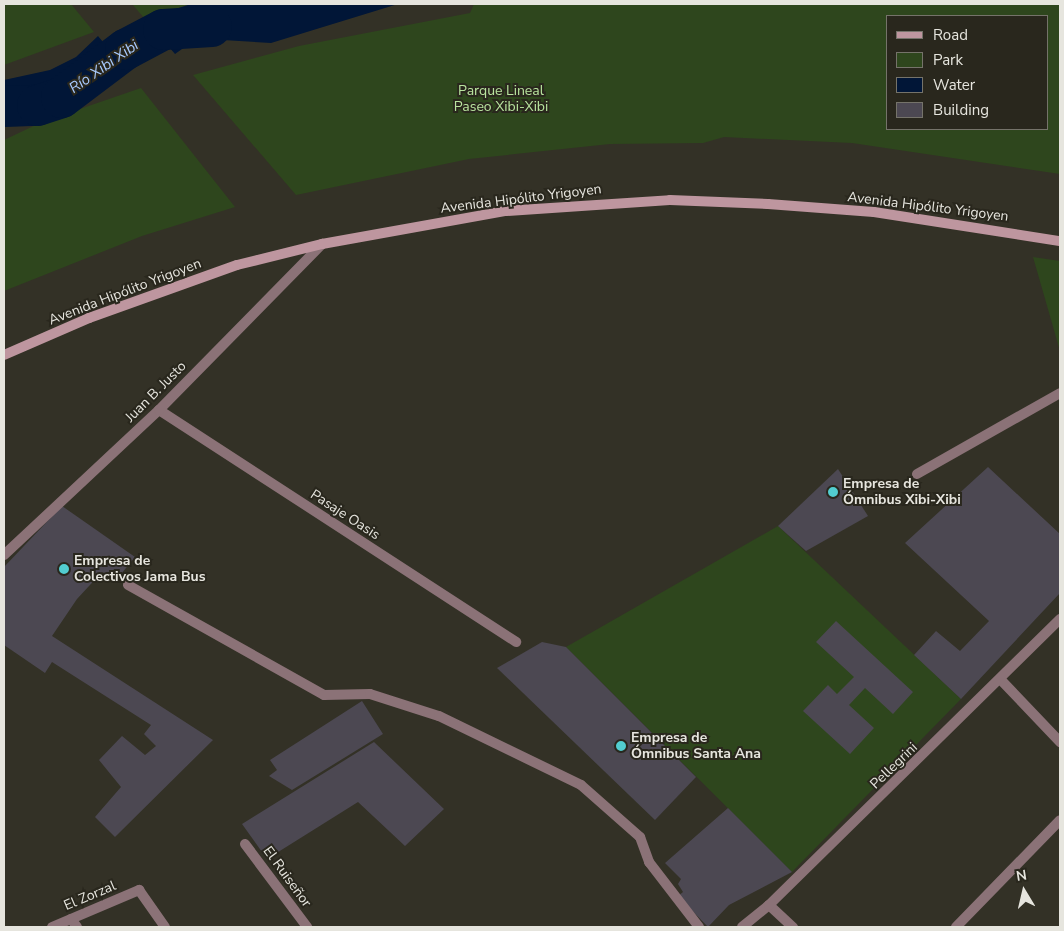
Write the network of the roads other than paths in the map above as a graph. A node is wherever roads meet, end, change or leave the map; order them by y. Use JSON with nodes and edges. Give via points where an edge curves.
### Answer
{"nodes":[{"id":1,"x":1060,"y":241,"type":"edge"},
{"id":2,"x":322,"y":244,"type":"junction"},
{"id":3,"x":4,"y":355,"type":"edge"},
{"id":4,"x":1060,"y":393,"type":"edge"},
{"id":5,"x":158,"y":410,"type":"junction"},
{"id":6,"x":918,"y":474,"type":"dead end"},
{"id":7,"x":4,"y":555,"type":"edge"},
{"id":8,"x":128,"y":585,"type":"dead end"},
{"id":9,"x":1060,"y":619,"type":"edge"},
{"id":10,"x":516,"y":642,"type":"dead end"},
{"id":11,"x":1001,"y":680,"type":"junction"},
{"id":12,"x":1060,"y":742,"type":"edge"},
{"id":13,"x":1060,"y":820,"type":"edge"},
{"id":14,"x":245,"y":844,"type":"dead end"},
{"id":15,"x":770,"y":905,"type":"junction"},
{"id":16,"x":74,"y":923,"type":"edge"},
{"id":17,"x":52,"y":927,"type":"edge"},
{"id":18,"x":165,"y":927,"type":"edge"},
{"id":19,"x":306,"y":927,"type":"edge"},
{"id":20,"x":699,"y":927,"type":"edge"},
{"id":21,"x":742,"y":927,"type":"edge"},
{"id":22,"x":793,"y":927,"type":"edge"},
{"id":23,"x":956,"y":927,"type":"edge"}],
"edges":[{"from":1,"to":2,"type":"main road","name":"Avenida Hipólito Yrigoyen","via":[[874,212],[670,200],[506,211]]},
{"from":2,"to":3,"type":"main road","name":"Avenida Hipólito Yrigoyen","via":[[171,287]]},
{"from":2,"to":5,"type":"street","name":"Juan B. Justo"},
{"from":4,"to":6,"type":"street"},
{"from":5,"to":7,"type":"street","name":"Juan B. Justo"},
{"from":5,"to":10,"type":"street","name":"Pasaje Oasis"},
{"from":8,"to":20,"type":"street","via":[[324,695],[370,694],[439,716],[581,785],[640,837],[650,862]]},
{"from":9,"to":11,"type":"street","name":"Pellegrini"},
{"from":11,"to":12,"type":"street"},
{"from":11,"to":15,"type":"street","name":"Pellegrini"},
{"from":13,"to":23,"type":"street"},
{"from":14,"to":19,"type":"street","name":"El Ruiseñor"},
{"from":15,"to":21,"type":"street","name":"Pellegrini"},
{"from":15,"to":22,"type":"street"},
{"from":16,"to":17,"type":"street","name":"El Zorzal"},
{"from":16,"to":18,"type":"street","name":"El Zorzal","via":[[139,890]]}]}
